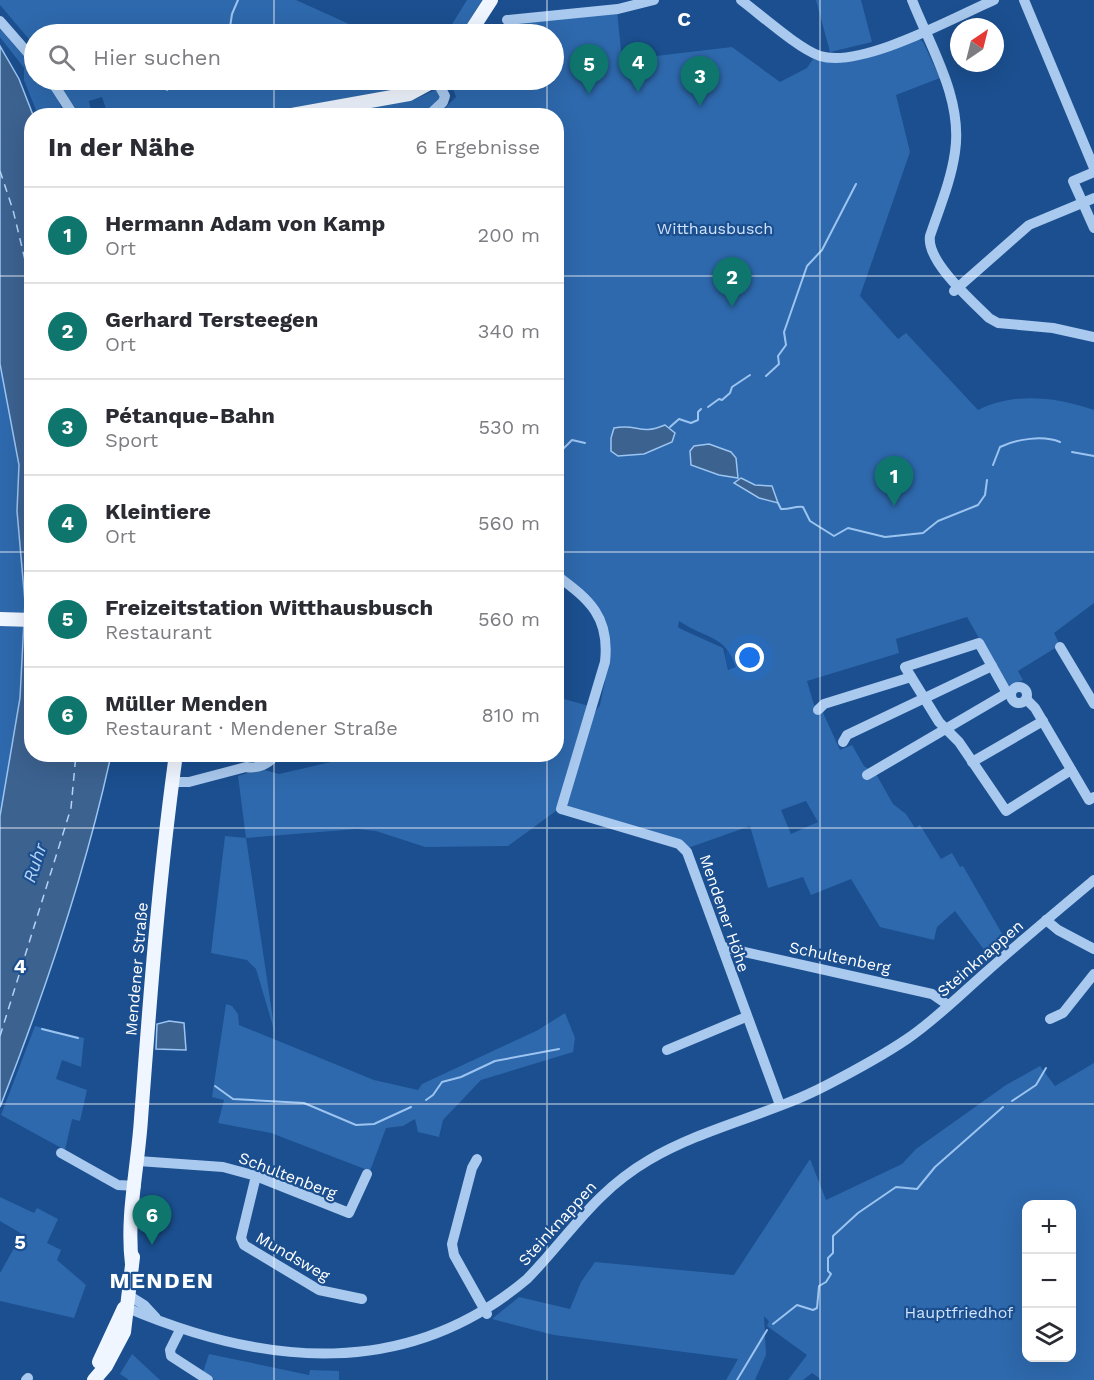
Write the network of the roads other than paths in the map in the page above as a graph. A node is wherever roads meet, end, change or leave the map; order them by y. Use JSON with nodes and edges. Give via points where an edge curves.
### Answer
{"nodes":[{"id":1,"x":491,"y":0,"type":"edge"},
{"id":2,"x":654,"y":0,"type":"edge"},
{"id":3,"x":741,"y":0,"type":"edge"},
{"id":4,"x":912,"y":0,"type":"edge"},
{"id":5,"x":994,"y":0,"type":"edge"},
{"id":6,"x":1024,"y":0,"type":"edge"},
{"id":7,"x":641,"y":2,"type":"edge"},
{"id":8,"x":507,"y":20,"type":"dead end"},
{"id":9,"x":0,"y":21,"type":"edge"},
{"id":10,"x":476,"y":24,"type":"edge"},
{"id":11,"x":924,"y":31,"type":"junction"},
{"id":12,"x":24,"y":49,"type":"edge"},
{"id":13,"x":57,"y":90,"type":"edge"},
{"id":14,"x":417,"y":90,"type":"edge"},
{"id":15,"x":442,"y":90,"type":"edge"},
{"id":16,"x":69,"y":108,"type":"edge"},
{"id":17,"x":331,"y":108,"type":"edge"},
{"id":18,"x":437,"y":108,"type":"edge"},
{"id":19,"x":1094,"y":170,"type":"edge"},
{"id":20,"x":1094,"y":198,"type":"edge"},
{"id":21,"x":1082,"y":204,"type":"junction"},
{"id":22,"x":1094,"y":228,"type":"edge"},
{"id":23,"x":956,"y":289,"type":"junction"},
{"id":24,"x":1094,"y":337,"type":"edge"},
{"id":25,"x":564,"y":582,"type":"edge"},
{"id":26,"x":0,"y":619,"type":"edge"},
{"id":27,"x":24,"y":620,"type":"edge"},
{"id":28,"x":1060,"y":647,"type":"dead end"},
{"id":29,"x":992,"y":666,"type":"junction"},
{"id":30,"x":911,"y":677,"type":"junction"},
{"id":31,"x":1009,"y":693,"type":"junction"},
{"id":32,"x":923,"y":699,"type":"junction"},
{"id":33,"x":1094,"y":704,"type":"edge"},
{"id":34,"x":818,"y":710,"type":"dead end"},
{"id":35,"x":1043,"y":721,"type":"junction"},
{"id":36,"x":946,"y":729,"type":"junction"},
{"id":37,"x":843,"y":742,"type":"dead end"},
{"id":38,"x":175,"y":762,"type":"edge"},
{"id":39,"x":268,"y":762,"type":"edge"},
{"id":40,"x":972,"y":762,"type":"junction"},
{"id":41,"x":1071,"y":770,"type":"junction"},
{"id":42,"x":867,"y":775,"type":"dead end"},
{"id":43,"x":172,"y":782,"type":"junction"},
{"id":44,"x":1092,"y":802,"type":"edge"},
{"id":45,"x":1094,"y":880,"type":"edge"},
{"id":46,"x":1046,"y":920,"type":"junction"},
{"id":47,"x":722,"y":947,"type":"junction"},
{"id":48,"x":1094,"y":949,"type":"edge"},
{"id":49,"x":1094,"y":974,"type":"edge"},
{"id":50,"x":948,"y":1005,"type":"junction"},
{"id":51,"x":746,"y":1017,"type":"junction"},
{"id":52,"x":1050,"y":1019,"type":"dead end"},
{"id":53,"x":667,"y":1050,"type":"dead end"},
{"id":54,"x":780,"y":1105,"type":"junction"},
{"id":55,"x":61,"y":1153,"type":"dead end"},
{"id":56,"x":477,"y":1159,"type":"dead end"},
{"id":57,"x":138,"y":1161,"type":"junction"},
{"id":58,"x":367,"y":1174,"type":"dead end"},
{"id":59,"x":256,"y":1176,"type":"junction"},
{"id":60,"x":136,"y":1186,"type":"junction"},
{"id":61,"x":362,"y":1299,"type":"dead end"},
{"id":62,"x":126,"y":1301,"type":"junction"},
{"id":63,"x":487,"y":1314,"type":"junction"},
{"id":64,"x":180,"y":1330,"type":"junction"},
{"id":65,"x":96,"y":1379,"type":"edge"},
{"id":66,"x":208,"y":1380,"type":"edge"}],
"edges":[{"from":1,"to":10,"type":"main road"},
{"from":2,"to":7,"type":"street"},
{"from":3,"to":11,"type":"street","via":[[808,50],[828,58],[872,51]]},
{"from":4,"to":11,"type":"street"},
{"from":5,"to":11,"type":"street"},
{"from":6,"to":19,"type":"street"},
{"from":7,"to":8,"type":"street"},
{"from":9,"to":12,"type":"street"},
{"from":11,"to":23,"type":"street","via":[[943,73],[956,128],[951,173],[929,243],[933,257]]},
{"from":13,"to":16,"type":"street"},
{"from":14,"to":17,"type":"main road"},
{"from":15,"to":18,"type":"street","via":[[446,96]]},
{"from":19,"to":21,"type":"street","via":[[1073,181]]},
{"from":20,"to":21,"type":"street"},
{"from":21,"to":22,"type":"street"},
{"from":21,"to":23,"type":"street","via":[[1029,225]]},
{"from":23,"to":24,"type":"street","via":[[998,323]]},
{"from":25,"to":47,"type":"street","name":"Mendener Höhe","via":[[598,614],[607,645],[561,809],[682,847]]},
{"from":26,"to":27,"type":"main road"},
{"from":28,"to":33,"type":"street"},
{"from":29,"to":30,"type":"street","via":[[979,643],[912,663],[905,667]]},
{"from":29,"to":31,"type":"street"},
{"from":29,"to":32,"type":"street"},
{"from":30,"to":32,"type":"street"},
{"from":30,"to":34,"type":"street","via":[[824,704]]},
{"from":31,"to":35,"type":"street","via":[[1022,687]]},
{"from":31,"to":36,"type":"street"},
{"from":32,"to":36,"type":"street"},
{"from":32,"to":37,"type":"street","via":[[847,735]]},
{"from":35,"to":40,"type":"street"},
{"from":35,"to":41,"type":"street"},
{"from":36,"to":40,"type":"street"},
{"from":36,"to":42,"type":"street"},
{"from":38,"to":43,"type":"main road","name":"Mendener Straße"},
{"from":39,"to":43,"type":"street","via":[[189,783]]},
{"from":40,"to":41,"type":"street","via":[[1006,811]]},
{"from":41,"to":44,"type":"street"},
{"from":43,"to":57,"type":"main road","name":"Mendener Straße","via":[[151,969]]},
{"from":45,"to":46,"type":"street","name":"Steinknappen"},
{"from":46,"to":48,"type":"street"},
{"from":46,"to":50,"type":"street","name":"Steinknappen"},
{"from":47,"to":50,"type":"street","name":"Schultenberg","via":[[932,994]]},
{"from":47,"to":51,"type":"street","name":"Mendener Höhe"},
{"from":49,"to":52,"type":"street","via":[[1063,1014]]},
{"from":50,"to":54,"type":"street","name":"Steinknappen","via":[[905,1040],[827,1085]]},
{"from":51,"to":53,"type":"street"},
{"from":51,"to":54,"type":"street","name":"Mendener Höhe"},
{"from":54,"to":63,"type":"street","name":"Steinknappen","via":[[696,1135],[627,1173],[584,1212],[527,1279]]},
{"from":55,"to":60,"type":"street","via":[[117,1185]]},
{"from":56,"to":63,"type":"street","via":[[452,1244],[454,1255]]},
{"from":57,"to":59,"type":"street","name":"Schultenberg","via":[[195,1163]]},
{"from":57,"to":60,"type":"main road","name":"Mendener Straße"},
{"from":58,"to":59,"type":"street","name":"Schultenberg","via":[[349,1213]]},
{"from":59,"to":61,"type":"street","name":"Mundsweg","via":[[241,1238],[244,1245],[319,1290]]},
{"from":60,"to":62,"type":"main road","name":"Mendener Straße"},
{"from":62,"to":64,"type":"street","name":"Steinknappen","via":[[144,1305],[158,1320]]},
{"from":62,"to":65,"type":"main road","name":"Mendener Straße","via":[[124,1332]]},
{"from":63,"to":64,"type":"street","name":"Steinknappen","via":[[432,1344],[353,1363],[324,1364],[271,1357]]},
{"from":64,"to":66,"type":"street","via":[[171,1356]]}]}
